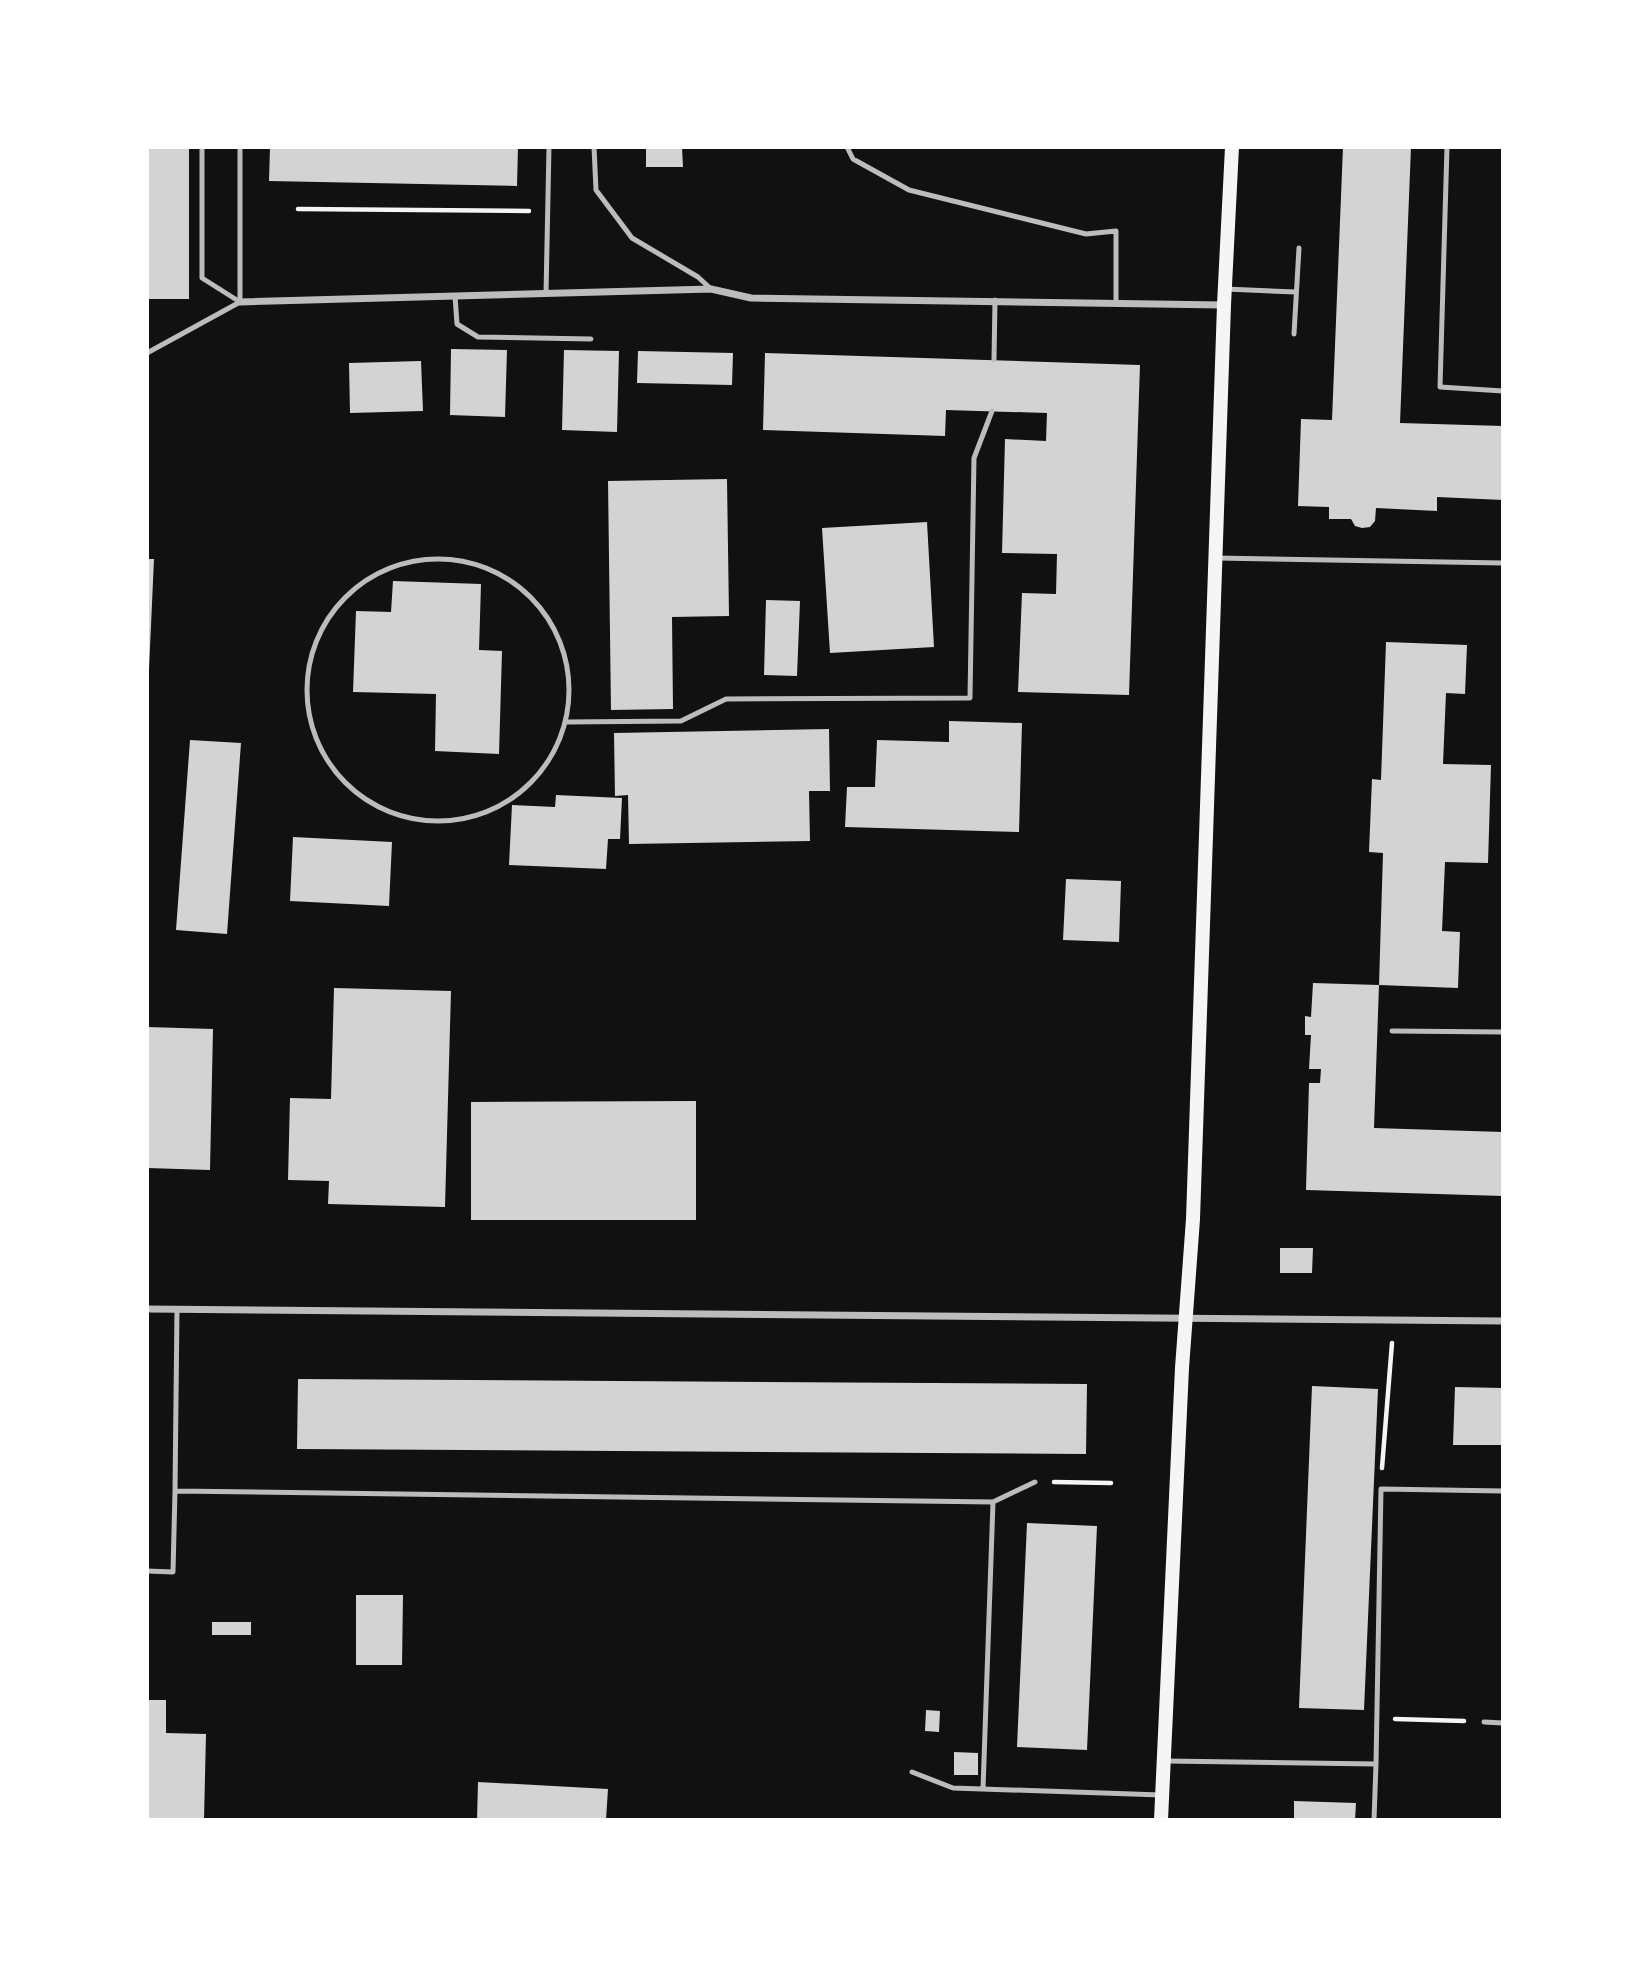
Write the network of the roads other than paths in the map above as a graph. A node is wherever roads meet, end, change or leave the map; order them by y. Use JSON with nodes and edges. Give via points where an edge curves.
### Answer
{"nodes":[{"id":1,"x":202,"y":147,"type":"edge"},
{"id":2,"x":240,"y":147,"type":"edge"},
{"id":3,"x":549,"y":147,"type":"edge"},
{"id":4,"x":594,"y":147,"type":"edge"},
{"id":5,"x":847,"y":147,"type":"edge"},
{"id":6,"x":1232,"y":147,"type":"edge"},
{"id":7,"x":1447,"y":147,"type":"edge"},
{"id":8,"x":1299,"y":248,"type":"dead end"},
{"id":9,"x":711,"y":289,"type":"junction"},
{"id":10,"x":1225,"y":289,"type":"junction"},
{"id":11,"x":1296,"y":292,"type":"junction"},
{"id":12,"x":546,"y":294,"type":"junction"},
{"id":13,"x":455,"y":296,"type":"junction"},
{"id":14,"x":995,"y":300,"type":"junction"},
{"id":15,"x":240,"y":302,"type":"junction"},
{"id":16,"x":1116,"y":302,"type":"junction"},
{"id":17,"x":1224,"y":305,"type":"junction"},
{"id":18,"x":1294,"y":334,"type":"dead end"},
{"id":19,"x":591,"y":339,"type":"dead end"},
{"id":20,"x":147,"y":353,"type":"edge"},
{"id":21,"x":994,"y":360,"type":"dead end"},
{"id":22,"x":1503,"y":391,"type":"edge"},
{"id":23,"x":992,"y":411,"type":"dead end"},
{"id":24,"x":1216,"y":558,"type":"junction"},
{"id":25,"x":1503,"y":563,"type":"edge"},
{"id":26,"x":567,"y":722,"type":"junction"},
{"id":27,"x":1392,"y":1031,"type":"dead end"},
{"id":28,"x":1503,"y":1032,"type":"edge"},
{"id":29,"x":147,"y":1309,"type":"edge"},
{"id":30,"x":177,"y":1309,"type":"junction"},
{"id":31,"x":1187,"y":1318,"type":"junction"},
{"id":32,"x":1503,"y":1321,"type":"edge"},
{"id":33,"x":1035,"y":1482,"type":"road end"},
{"id":34,"x":175,"y":1490,"type":"junction"},
{"id":35,"x":1503,"y":1491,"type":"edge"},
{"id":36,"x":993,"y":1502,"type":"junction"},
{"id":37,"x":147,"y":1571,"type":"edge"},
{"id":38,"x":1484,"y":1722,"type":"road end"},
{"id":39,"x":1503,"y":1723,"type":"edge"},
{"id":40,"x":1163,"y":1760,"type":"junction"},
{"id":41,"x":1376,"y":1764,"type":"junction"},
{"id":42,"x":912,"y":1772,"type":"dead end"},
{"id":43,"x":983,"y":1789,"type":"junction"},
{"id":44,"x":1162,"y":1795,"type":"junction"},
{"id":45,"x":1161,"y":1820,"type":"edge"},
{"id":46,"x":1374,"y":1820,"type":"edge"}],
"edges":[{"from":1,"to":15,"type":"lane","via":[[202,278]]},
{"from":2,"to":15,"type":"lane"},
{"from":3,"to":12,"type":"lane"},
{"from":4,"to":9,"type":"lane","via":[[596,190],[632,238]]},
{"from":5,"to":16,"type":"lane","via":[[853,159],[909,190],[1086,234],[1116,231]]},
{"from":6,"to":10,"type":"main road"},
{"from":7,"to":22,"type":"lane","via":[[1440,387]]},
{"from":8,"to":11,"type":"lane"},
{"from":9,"to":12,"type":"street"},
{"from":9,"to":14,"type":"street","via":[[751,298]]},
{"from":10,"to":11,"type":"lane"},
{"from":10,"to":17,"type":"main road"},
{"from":11,"to":18,"type":"lane"},
{"from":12,"to":13,"type":"street"},
{"from":13,"to":15,"type":"street"},
{"from":13,"to":19,"type":"lane","via":[[457,324],[478,337]]},
{"from":14,"to":16,"type":"street"},
{"from":14,"to":21,"type":"lane"},
{"from":15,"to":20,"type":"lane"},
{"from":16,"to":17,"type":"street"},
{"from":17,"to":24,"type":"main road"},
{"from":23,"to":26,"type":"lane","via":[[974,458],[970,698],[726,699],[681,721]]},
{"from":24,"to":25,"type":"lane"},
{"from":24,"to":31,"type":"main road"},
{"from":26,"to":26,"type":"lane","via":[[539,775],[504,804],[473,818],[428,822],[377,807],[341,779],[326,759],[309,716],[308,671],[321,628],[364,581],[406,562],[453,559],[497,572],[529,594],[556,631],[565,654]]},
{"from":27,"to":28,"type":"lane"},
{"from":29,"to":30,"type":"street"},
{"from":30,"to":31,"type":"street"},
{"from":30,"to":34,"type":"lane"},
{"from":31,"to":32,"type":"street"},
{"from":31,"to":40,"type":"main road"},
{"from":33,"to":36,"type":"lane"},
{"from":34,"to":36,"type":"lane"},
{"from":34,"to":37,"type":"lane","via":[[173,1572]]},
{"from":35,"to":41,"type":"lane","via":[[1381,1489]]},
{"from":36,"to":43,"type":"lane"},
{"from":38,"to":39,"type":"lane"},
{"from":40,"to":41,"type":"lane"},
{"from":40,"to":44,"type":"main road"},
{"from":41,"to":46,"type":"lane"},
{"from":42,"to":43,"type":"lane","via":[[953,1788]]},
{"from":43,"to":44,"type":"lane"},
{"from":44,"to":45,"type":"main road"}]}
